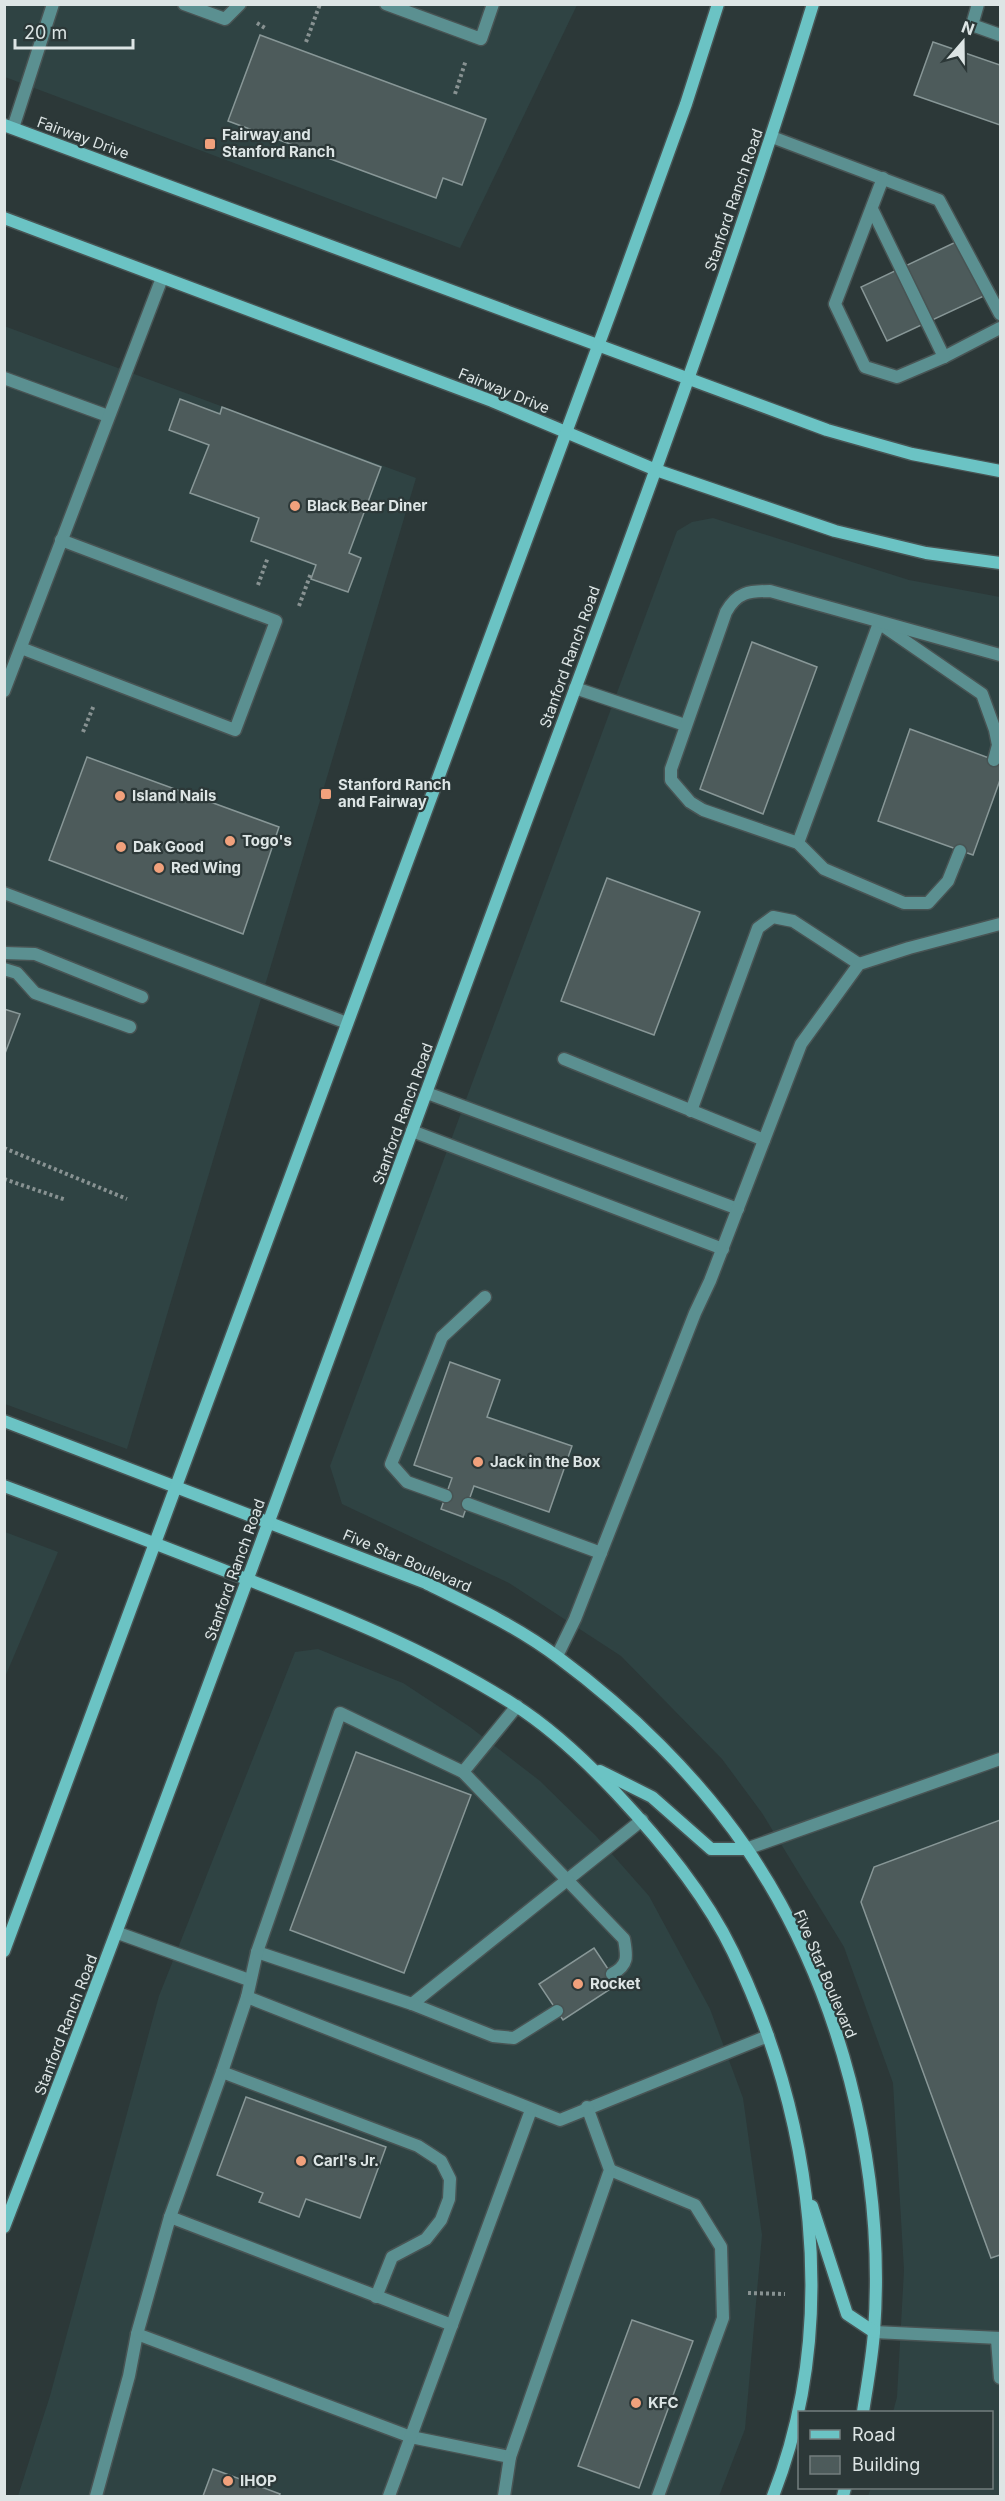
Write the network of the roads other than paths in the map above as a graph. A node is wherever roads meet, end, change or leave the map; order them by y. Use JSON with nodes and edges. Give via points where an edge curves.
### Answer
{"nodes":[{"id":1,"x":53,"y":4,"type":"edge"},
{"id":2,"x":184,"y":4,"type":"edge"},
{"id":3,"x":240,"y":4,"type":"edge"},
{"id":4,"x":386,"y":4,"type":"edge"},
{"id":5,"x":493,"y":4,"type":"edge"},
{"id":6,"x":718,"y":4,"type":"edge"},
{"id":7,"x":813,"y":4,"type":"edge"},
{"id":8,"x":978,"y":4,"type":"edge"},
{"id":9,"x":1000,"y":36,"type":"edge"},
{"id":10,"x":9,"y":127,"type":"edge"},
{"id":11,"x":772,"y":137,"type":"junction"},
{"id":12,"x":883,"y":178,"type":"junction"},
{"id":13,"x":872,"y":209,"type":"junction"},
{"id":14,"x":4,"y":218,"type":"edge"},
{"id":15,"x":162,"y":278,"type":"junction"},
{"id":16,"x":1000,"y":314,"type":"edge"},
{"id":17,"x":1000,"y":327,"type":"edge"},
{"id":18,"x":598,"y":344,"type":"junction"},
{"id":19,"x":944,"y":357,"type":"junction"},
{"id":20,"x":4,"y":378,"type":"edge"},
{"id":21,"x":689,"y":378,"type":"junction"},
{"id":22,"x":108,"y":416,"type":"junction"},
{"id":23,"x":565,"y":432,"type":"junction"},
{"id":24,"x":656,"y":470,"type":"junction"},
{"id":25,"x":1000,"y":471,"type":"edge"},
{"id":26,"x":61,"y":540,"type":"junction"},
{"id":27,"x":1000,"y":562,"type":"edge"},
{"id":28,"x":879,"y":623,"type":"junction"},
{"id":29,"x":21,"y":648,"type":"junction"},
{"id":30,"x":1000,"y":655,"type":"edge"},
{"id":31,"x":575,"y":688,"type":"junction"},
{"id":32,"x":4,"y":691,"type":"edge"},
{"id":33,"x":685,"y":725,"type":"junction"},
{"id":34,"x":994,"y":760,"type":"dead end"},
{"id":35,"x":798,"y":843,"type":"junction"},
{"id":36,"x":960,"y":851,"type":"dead end"},
{"id":37,"x":4,"y":893,"type":"edge"},
{"id":38,"x":1000,"y":924,"type":"edge"},
{"id":39,"x":4,"y":953,"type":"edge"},
{"id":40,"x":859,"y":964,"type":"junction"},
{"id":41,"x":4,"y":969,"type":"edge"},
{"id":42,"x":142,"y":996,"type":"dead end"},
{"id":43,"x":347,"y":1023,"type":"junction"},
{"id":44,"x":130,"y":1027,"type":"dead end"},
{"id":45,"x":564,"y":1059,"type":"dead end"},
{"id":46,"x":427,"y":1093,"type":"junction"},
{"id":47,"x":691,"y":1111,"type":"junction"},
{"id":48,"x":412,"y":1131,"type":"junction"},
{"id":49,"x":764,"y":1140,"type":"junction"},
{"id":50,"x":738,"y":1209,"type":"junction"},
{"id":51,"x":723,"y":1248,"type":"junction"},
{"id":52,"x":485,"y":1298,"type":"dead end"},
{"id":53,"x":4,"y":1421,"type":"edge"},
{"id":54,"x":176,"y":1485,"type":"junction"},
{"id":55,"x":4,"y":1486,"type":"edge"},
{"id":56,"x":446,"y":1496,"type":"dead end"},
{"id":57,"x":468,"y":1504,"type":"dead end"},
{"id":58,"x":269,"y":1521,"type":"junction"},
{"id":59,"x":155,"y":1544,"type":"junction"},
{"id":60,"x":602,"y":1553,"type":"junction"},
{"id":61,"x":248,"y":1580,"type":"junction"},
{"id":62,"x":557,"y":1656,"type":"junction"},
{"id":63,"x":517,"y":1706,"type":"junction"},
{"id":64,"x":1000,"y":1759,"type":"edge"},
{"id":65,"x":591,"y":1766,"type":"junction"},
{"id":66,"x":463,"y":1772,"type":"junction"},
{"id":67,"x":642,"y":1821,"type":"junction"},
{"id":68,"x":747,"y":1849,"type":"junction"},
{"id":69,"x":567,"y":1880,"type":"junction"},
{"id":70,"x":118,"y":1934,"type":"junction"},
{"id":71,"x":4,"y":1951,"type":"edge"},
{"id":72,"x":257,"y":1952,"type":"junction"},
{"id":73,"x":612,"y":1974,"type":"dead end"},
{"id":74,"x":249,"y":1980,"type":"junction"},
{"id":75,"x":247,"y":1997,"type":"junction"},
{"id":76,"x":412,"y":2004,"type":"junction"},
{"id":77,"x":557,"y":2011,"type":"dead end"},
{"id":78,"x":768,"y":2036,"type":"junction"},
{"id":79,"x":222,"y":2072,"type":"junction"},
{"id":80,"x":587,"y":2107,"type":"junction"},
{"id":81,"x":531,"y":2110,"type":"junction"},
{"id":82,"x":610,"y":2170,"type":"junction"},
{"id":83,"x":806,"y":2187,"type":"junction"},
{"id":84,"x":170,"y":2217,"type":"junction"},
{"id":85,"x":4,"y":2227,"type":"edge"},
{"id":86,"x":376,"y":2297,"type":"junction"},
{"id":87,"x":452,"y":2325,"type":"junction"},
{"id":88,"x":874,"y":2332,"type":"junction"},
{"id":89,"x":136,"y":2334,"type":"junction"},
{"id":90,"x":999,"y":2339,"type":"edge"},
{"id":91,"x":1000,"y":2378,"type":"edge"},
{"id":92,"x":799,"y":2411,"type":"edge"},
{"id":93,"x":863,"y":2411,"type":"edge"},
{"id":94,"x":798,"y":2414,"type":"edge"},
{"id":95,"x":411,"y":2437,"type":"junction"},
{"id":96,"x":510,"y":2457,"type":"junction"},
{"id":97,"x":96,"y":2496,"type":"edge"},
{"id":98,"x":389,"y":2496,"type":"edge"},
{"id":99,"x":504,"y":2496,"type":"edge"},
{"id":100,"x":658,"y":2496,"type":"edge"},
{"id":101,"x":772,"y":2496,"type":"edge"}],
"edges":[{"from":1,"to":10,"type":"lane"},
{"from":2,"to":3,"type":"lane","via":[[225,19]]},
{"from":4,"to":5,"type":"lane","via":[[481,39]]},
{"from":6,"to":18,"type":"main road","via":[[686,104]]},
{"from":7,"to":11,"type":"main road","name":"Stanford Ranch Road"},
{"from":8,"to":9,"type":"lane","via":[[972,25]]},
{"from":10,"to":18,"type":"main road","name":"Fairway Drive"},
{"from":11,"to":12,"type":"lane"},
{"from":11,"to":21,"type":"main road","name":"Stanford Ranch Road"},
{"from":12,"to":13,"type":"lane"},
{"from":12,"to":16,"type":"lane","via":[[939,200]]},
{"from":13,"to":19,"type":"lane"},
{"from":13,"to":19,"type":"lane","via":[[835,304],[865,367],[897,377]]},
{"from":14,"to":15,"type":"main road","name":"Fairway Drive"},
{"from":15,"to":22,"type":"lane"},
{"from":15,"to":23,"type":"main road","name":"Fairway Drive"},
{"from":17,"to":19,"type":"lane"},
{"from":18,"to":21,"type":"main road","name":"Fairway Drive"},
{"from":18,"to":23,"type":"main road"},
{"from":20,"to":22,"type":"lane"},
{"from":21,"to":24,"type":"main road","name":"Stanford Ranch Road"},
{"from":21,"to":25,"type":"main road","name":"Fairway Drive","via":[[874,445]]},
{"from":22,"to":26,"type":"lane"},
{"from":23,"to":24,"type":"main road","name":"Fairway Drive"},
{"from":23,"to":43,"type":"main road"},
{"from":24,"to":27,"type":"main road","name":"Fairway Drive","via":[[835,531],[926,553]]},
{"from":24,"to":31,"type":"main road","name":"Stanford Ranch Road"},
{"from":26,"to":29,"type":"lane"},
{"from":26,"to":29,"type":"lane","via":[[276,621],[235,730]]},
{"from":28,"to":30,"type":"lane"},
{"from":28,"to":33,"type":"lane","via":[[770,591],[744,592],[726,612]]},
{"from":28,"to":34,"type":"lane","via":[[982,694],[998,745]]},
{"from":28,"to":35,"type":"lane"},
{"from":29,"to":32,"type":"lane"},
{"from":31,"to":33,"type":"lane"},
{"from":31,"to":46,"type":"main road","name":"Stanford Ranch Road"},
{"from":33,"to":35,"type":"lane","via":[[671,769],[671,780],[678,792],[703,810]]},
{"from":35,"to":36,"type":"lane","via":[[824,869],[904,903],[928,903],[948,881]]},
{"from":37,"to":43,"type":"lane"},
{"from":38,"to":40,"type":"lane"},
{"from":39,"to":42,"type":"lane","via":[[35,954]]},
{"from":40,"to":47,"type":"lane","via":[[793,921],[773,917],[758,928]]},
{"from":40,"to":49,"type":"lane","via":[[801,1044]]},
{"from":41,"to":44,"type":"lane","via":[[17,973],[35,993]]},
{"from":43,"to":54,"type":"main road"},
{"from":45,"to":47,"type":"lane"},
{"from":46,"to":48,"type":"main road","name":"Stanford Ranch Road"},
{"from":46,"to":50,"type":"lane"},
{"from":47,"to":49,"type":"lane"},
{"from":48,"to":51,"type":"lane"},
{"from":48,"to":58,"type":"main road","name":"Stanford Ranch Road"},
{"from":49,"to":50,"type":"lane"},
{"from":50,"to":51,"type":"lane"},
{"from":51,"to":60,"type":"lane"},
{"from":52,"to":56,"type":"lane","via":[[442,1337],[391,1464],[407,1482]]},
{"from":53,"to":54,"type":"main road","name":"Five Star Boulevard"},
{"from":54,"to":58,"type":"main road","name":"Five Star Boulevard"},
{"from":54,"to":59,"type":"main road"},
{"from":55,"to":59,"type":"main road"},
{"from":57,"to":60,"type":"lane"},
{"from":58,"to":61,"type":"main road","name":"Stanford Ranch Road"},
{"from":58,"to":62,"type":"main road","name":"Five Star Boulevard","via":[[426,1582]]},
{"from":59,"to":61,"type":"main road"},
{"from":59,"to":71,"type":"main road"},
{"from":60,"to":62,"type":"lane"},
{"from":61,"to":63,"type":"main road","via":[[431,1656]]},
{"from":61,"to":70,"type":"main road","name":"Stanford Ranch Road"},
{"from":62,"to":68,"type":"main road","name":"Five Star Boulevard","via":[[635,1721],[691,1779]]},
{"from":63,"to":65,"type":"main road"},
{"from":63,"to":66,"type":"lane"},
{"from":64,"to":68,"type":"lane"},
{"from":65,"to":67,"type":"main road"},
{"from":65,"to":68,"type":"main road","via":[[652,1797],[711,1849]]},
{"from":66,"to":69,"type":"lane"},
{"from":66,"to":72,"type":"lane","via":[[340,1713]]},
{"from":67,"to":69,"type":"lane"},
{"from":67,"to":78,"type":"main road","via":[[683,1871],[732,1950]]},
{"from":68,"to":88,"type":"main road","name":"Five Star Boulevard","via":[[791,1924],[830,2014],[857,2101],[870,2182],[875,2252]]},
{"from":69,"to":73,"type":"lane","via":[[624,1939],[627,1958],[623,1969]]},
{"from":69,"to":76,"type":"lane"},
{"from":70,"to":74,"type":"lane"},
{"from":70,"to":85,"type":"main road","name":"Stanford Ranch Road"},
{"from":72,"to":74,"type":"lane"},
{"from":72,"to":76,"type":"lane"},
{"from":74,"to":75,"type":"lane"},
{"from":75,"to":79,"type":"lane"},
{"from":75,"to":81,"type":"lane"},
{"from":76,"to":77,"type":"lane","via":[[493,2036],[514,2038]]},
{"from":78,"to":80,"type":"lane"},
{"from":78,"to":83,"type":"main road","via":[[793,2117]]},
{"from":79,"to":84,"type":"lane"},
{"from":79,"to":86,"type":"lane","via":[[418,2146],[441,2161],[450,2179],[449,2199],[441,2220],[426,2238],[392,2257]]},
{"from":80,"to":81,"type":"lane","via":[[560,2120]]},
{"from":80,"to":82,"type":"lane"},
{"from":81,"to":87,"type":"lane"},
{"from":82,"to":96,"type":"lane"},
{"from":82,"to":100,"type":"lane","via":[[695,2205],[721,2247],[723,2318]]},
{"from":83,"to":88,"type":"main road","via":[[847,2314]]},
{"from":83,"to":92,"type":"main road","via":[[810,2295]]},
{"from":84,"to":86,"type":"lane"},
{"from":84,"to":89,"type":"lane"},
{"from":86,"to":87,"type":"lane"},
{"from":87,"to":95,"type":"lane"},
{"from":88,"to":90,"type":"lane"},
{"from":88,"to":93,"type":"main road","name":"Five Star Boulevard"},
{"from":89,"to":95,"type":"lane"},
{"from":89,"to":97,"type":"lane","via":[[129,2376]]},
{"from":90,"to":91,"type":"lane"},
{"from":94,"to":101,"type":"main road"},
{"from":95,"to":96,"type":"lane"},
{"from":95,"to":98,"type":"lane"},
{"from":96,"to":99,"type":"lane"}]}
